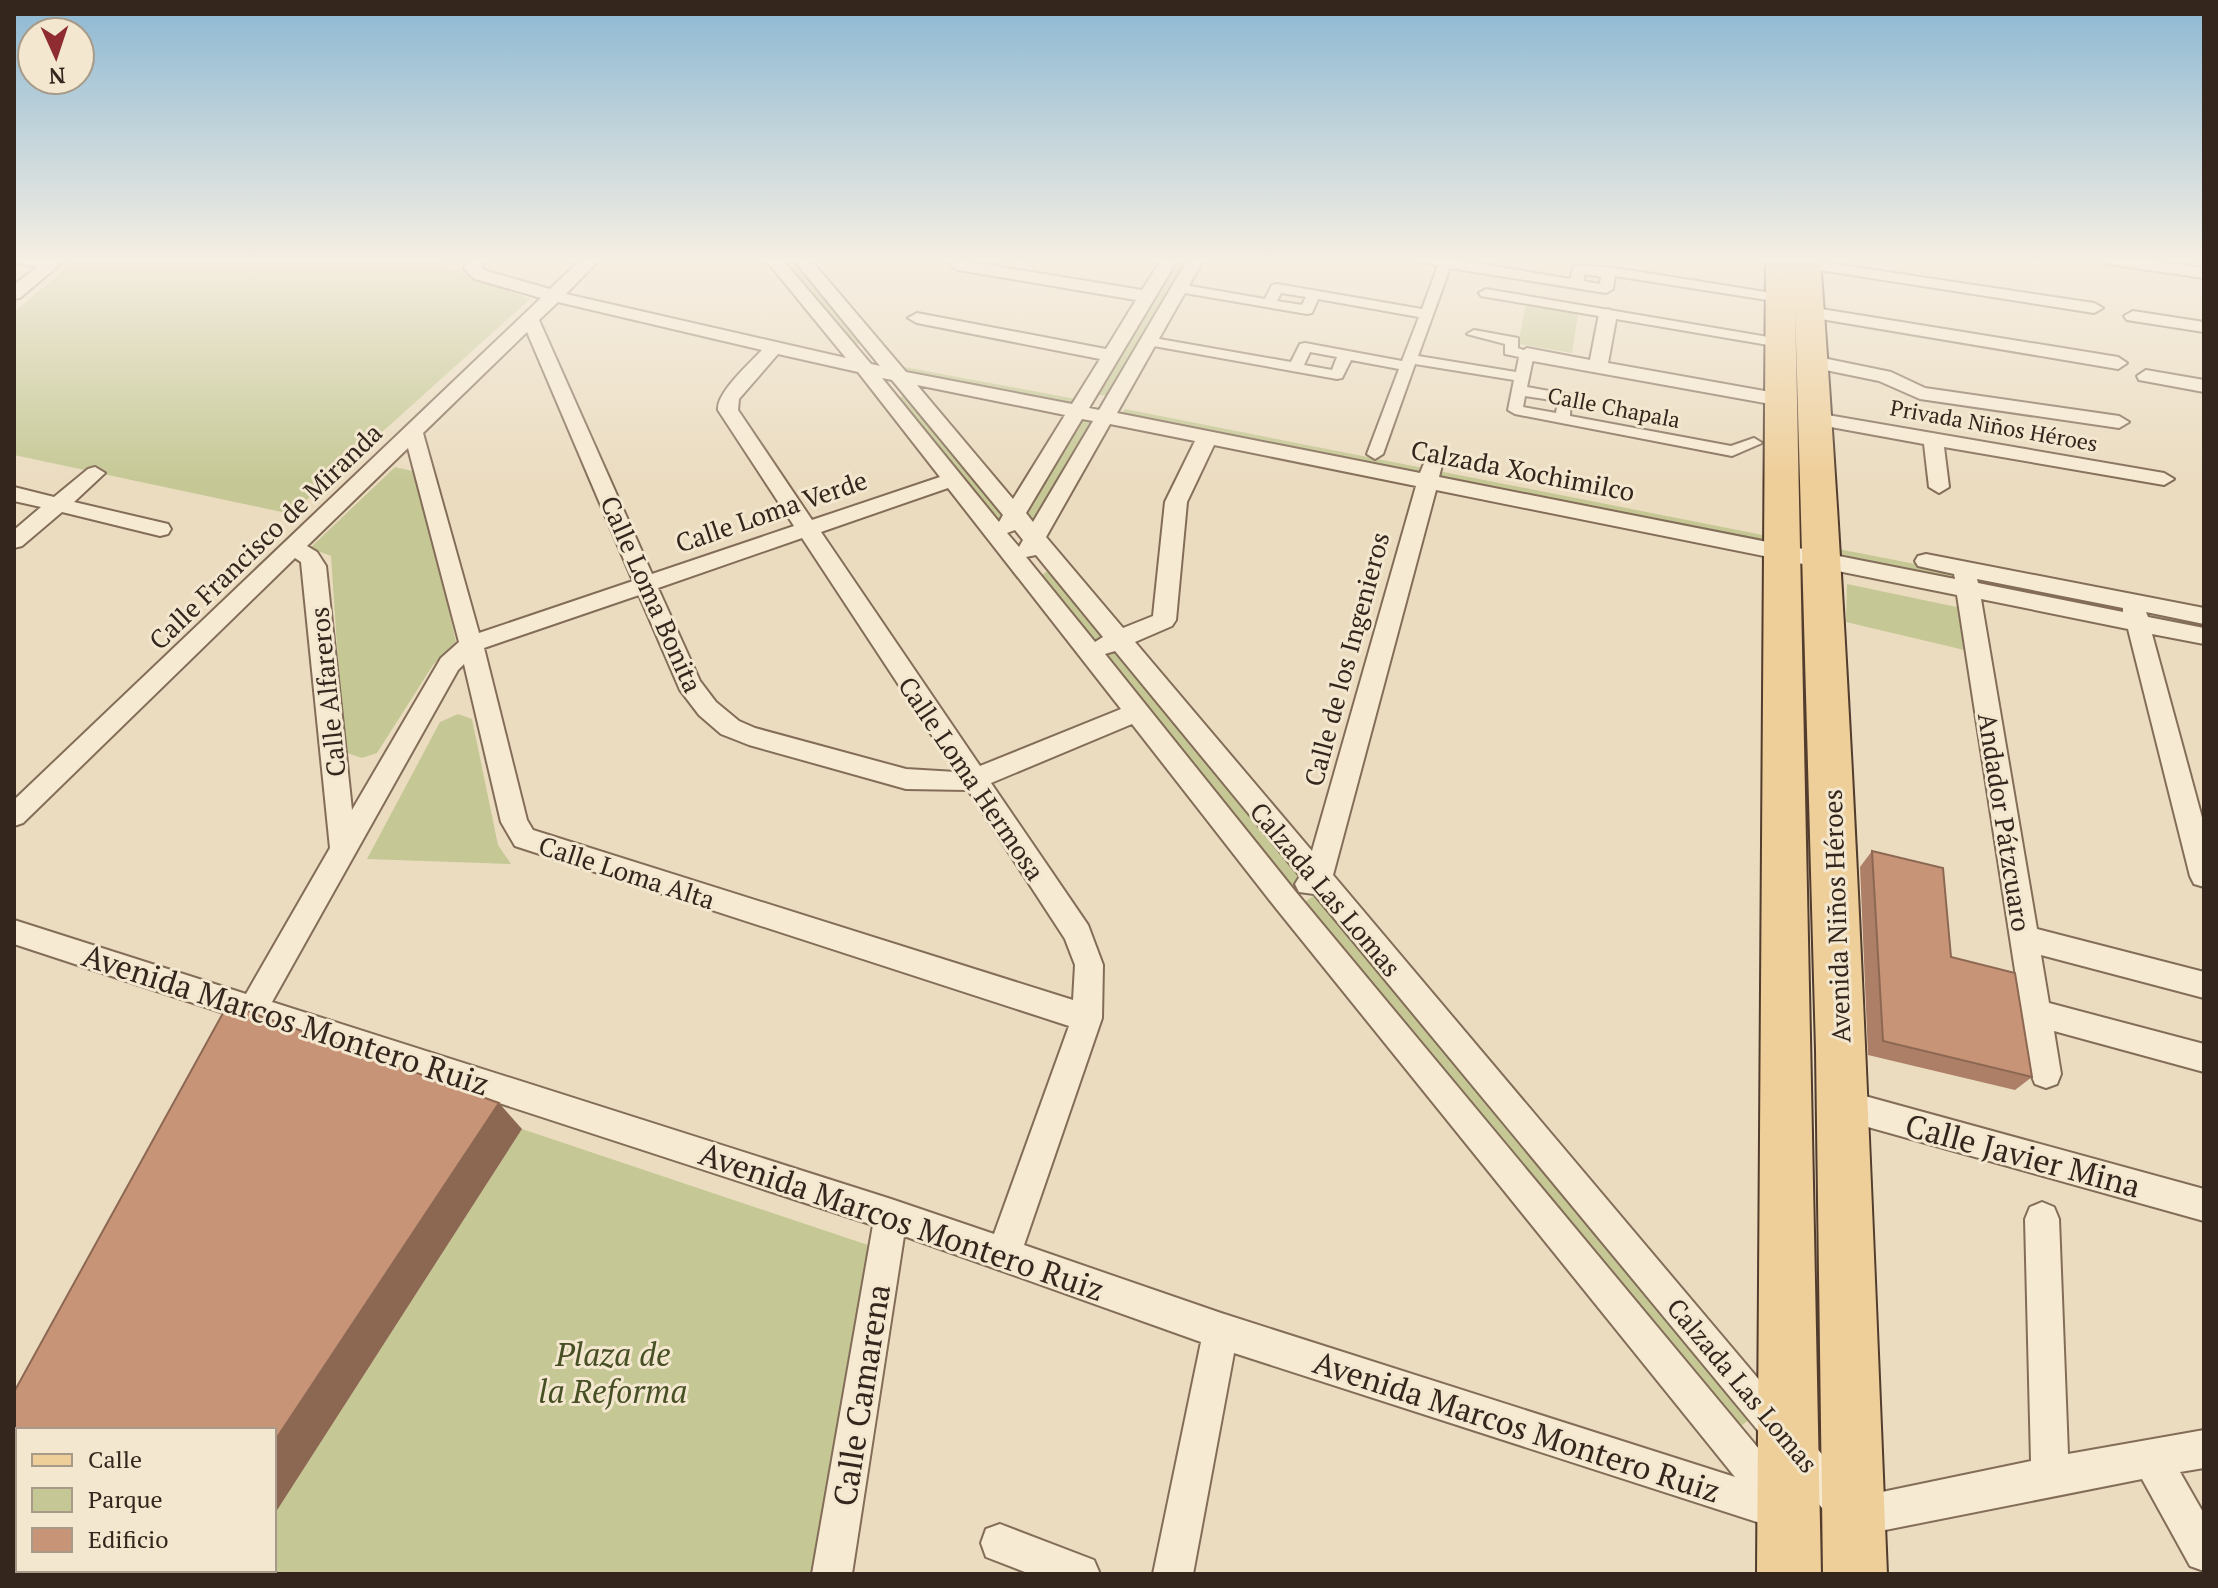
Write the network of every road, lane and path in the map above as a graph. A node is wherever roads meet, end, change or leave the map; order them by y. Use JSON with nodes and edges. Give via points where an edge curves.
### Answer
{"nodes":[{"id":1,"x":518,"y":333,"type":"edge"},
{"id":2,"x":536,"y":333,"type":"edge"},
{"id":3,"x":718,"y":333,"type":"edge"},
{"id":4,"x":839,"y":333,"type":"edge"},
{"id":5,"x":847,"y":333,"type":"edge"},
{"id":6,"x":996,"y":333,"type":"edge"},
{"id":7,"x":1124,"y":333,"type":"edge"},
{"id":8,"x":1153,"y":333,"type":"edge"},
{"id":9,"x":1420,"y":333,"type":"edge"},
{"id":10,"x":1604,"y":333,"type":"edge"},
{"id":11,"x":1721,"y":333,"type":"edge"},
{"id":12,"x":1780,"y":333,"type":"edge"},
{"id":13,"x":1811,"y":333,"type":"edge"},
{"id":14,"x":1937,"y":333,"type":"edge"},
{"id":15,"x":1474,"y":334,"type":"dead end"},
{"id":16,"x":1148,"y":341,"type":"junction"},
{"id":17,"x":1780,"y":343,"type":"junction"},
{"id":18,"x":775,"y":346,"type":"junction"},
{"id":19,"x":1346,"y":354,"type":"junction"},
{"id":20,"x":1527,"y":354,"type":"junction"},
{"id":21,"x":1110,"y":355,"type":"junction"},
{"id":22,"x":1409,"y":362,"type":"junction"},
{"id":23,"x":1813,"y":362,"type":"junction"},
{"id":24,"x":866,"y":363,"type":"junction"},
{"id":25,"x":2118,"y":363,"type":"dead end"},
{"id":26,"x":1598,"y":367,"type":"junction"},
{"id":27,"x":1295,"y":368,"type":"junction"},
{"id":28,"x":2146,"y":376,"type":"dead end"},
{"id":29,"x":1520,"y":383,"type":"junction"},
{"id":30,"x":2204,"y":386,"type":"edge"},
{"id":31,"x":1781,"y":400,"type":"junction"},
{"id":32,"x":1082,"y":404,"type":"junction"},
{"id":33,"x":1109,"y":409,"type":"junction"},
{"id":34,"x":1816,"y":419,"type":"junction"},
{"id":35,"x":2119,"y":422,"type":"dead end"},
{"id":36,"x":413,"y":431,"type":"junction"},
{"id":37,"x":1207,"y":438,"type":"junction"},
{"id":38,"x":1933,"y":439,"type":"junction"},
{"id":39,"x":1754,"y":443,"type":"dead end"},
{"id":40,"x":1375,"y":454,"type":"junction"},
{"id":41,"x":1429,"y":472,"type":"junction"},
{"id":42,"x":95,"y":473,"type":"dead end"},
{"id":43,"x":953,"y":479,"type":"junction"},
{"id":44,"x":2164,"y":479,"type":"dead end"},
{"id":45,"x":1939,"y":487,"type":"dead end"},
{"id":46,"x":14,"y":494,"type":"edge"},
{"id":47,"x":57,"y":503,"type":"junction"},
{"id":48,"x":1015,"y":514,"type":"junction"},
{"id":49,"x":160,"y":529,"type":"dead end"},
{"id":50,"x":805,"y":529,"type":"junction"},
{"id":51,"x":1000,"y":538,"type":"junction"},
{"id":52,"x":1034,"y":539,"type":"junction"},
{"id":53,"x":14,"y":541,"type":"edge"},
{"id":54,"x":1802,"y":546,"type":"junction"},
{"id":55,"x":293,"y":548,"type":"junction"},
{"id":56,"x":1020,"y":564,"type":"junction"},
{"id":57,"x":1966,"y":578,"type":"junction"},
{"id":58,"x":645,"y":584,"type":"junction"},
{"id":59,"x":2134,"y":612,"type":"junction"},
{"id":60,"x":2204,"y":616,"type":"edge"},
{"id":61,"x":2204,"y":636,"type":"edge"},
{"id":62,"x":1119,"y":641,"type":"junction"},
{"id":63,"x":471,"y":644,"type":"junction"},
{"id":64,"x":1090,"y":652,"type":"junction"},
{"id":65,"x":1137,"y":712,"type":"junction"},
{"id":66,"x":972,"y":780,"type":"junction"},
{"id":67,"x":14,"y":816,"type":"edge"},
{"id":68,"x":343,"y":847,"type":"junction"},
{"id":69,"x":2204,"y":876,"type":"edge"},
{"id":70,"x":1318,"y":879,"type":"junction"},
{"id":71,"x":1285,"y":899,"type":"junction"},
{"id":72,"x":14,"y":932,"type":"edge"},
{"id":73,"x":2024,"y":938,"type":"junction"},
{"id":74,"x":2204,"y":985,"type":"edge"},
{"id":75,"x":253,"y":1008,"type":"junction"},
{"id":76,"x":2036,"y":1013,"type":"junction"},
{"id":77,"x":1087,"y":1018,"type":"junction"},
{"id":78,"x":230,"y":1050,"type":"edge"},
{"id":79,"x":2204,"y":1058,"type":"edge"},
{"id":80,"x":2046,"y":1074,"type":"dead end"},
{"id":81,"x":1843,"y":1105,"type":"junction"},
{"id":82,"x":2204,"y":1205,"type":"edge"},
{"id":83,"x":891,"y":1215,"type":"junction"},
{"id":84,"x":2042,"y":1219,"type":"dead end"},
{"id":85,"x":1004,"y":1253,"type":"junction"},
{"id":86,"x":1221,"y":1331,"type":"junction"},
{"id":87,"x":1788,"y":1438,"type":"junction"},
{"id":88,"x":2204,"y":1449,"type":"edge"},
{"id":89,"x":2151,"y":1458,"type":"junction"},
{"id":90,"x":2050,"y":1476,"type":"junction"},
{"id":91,"x":1789,"y":1514,"type":"junction"},
{"id":92,"x":1853,"y":1518,"type":"junction"},
{"id":93,"x":1000,"y":1543,"type":"dead end"},
{"id":94,"x":2204,"y":1552,"type":"edge"},
{"id":95,"x":832,"y":1574,"type":"edge"},
{"id":96,"x":1080,"y":1574,"type":"edge"},
{"id":97,"x":1173,"y":1574,"type":"edge"},
{"id":98,"x":1789,"y":1574,"type":"edge"},
{"id":99,"x":1855,"y":1574,"type":"edge"}],
"edges":[{"from":1,"to":36,"type":"street","name":"Calle Francisco de Miranda"},
{"from":2,"to":58,"type":"street","name":"Calle Loma Bonita"},
{"from":3,"to":18,"type":"street","name":"Calzada Xochimilco"},
{"from":4,"to":24,"type":"street","name":"Calzada Las Lomas"},
{"from":5,"to":24,"type":"street","name":"Calzada Las Lomas"},
{"from":6,"to":21,"type":"street"},
{"from":7,"to":21,"type":"street"},
{"from":8,"to":16,"type":"street"},
{"from":9,"to":22,"type":"street"},
{"from":10,"to":26,"type":"street"},
{"from":11,"to":17,"type":"street"},
{"from":12,"to":17,"type":"main road","name":"Avenida Niños Héroes"},
{"from":13,"to":23,"type":"main road","name":"Avenida Niños Héroes"},
{"from":14,"to":25,"type":"street"},
{"from":15,"to":20,"type":"street","via":[[1513,341],[1510,351]]},
{"from":16,"to":27,"type":"street"},
{"from":16,"to":33,"type":"street"},
{"from":17,"to":31,"type":"main road","name":"Avenida Niños Héroes"},
{"from":18,"to":24,"type":"street","name":"Calzada Xochimilco"},
{"from":18,"to":50,"type":"street","name":"Calle Loma Hermosa","via":[[727,406]]},
{"from":19,"to":22,"type":"street","name":"Calle Chapala"},
{"from":19,"to":27,"type":"street","name":"Calle Chapala","via":[[1305,347]]},
{"from":19,"to":27,"type":"street","via":[[1337,375]]},
{"from":20,"to":26,"type":"street"},
{"from":20,"to":29,"type":"street"},
{"from":21,"to":32,"type":"street"},
{"from":22,"to":29,"type":"street","name":"Calle Chapala"},
{"from":22,"to":40,"type":"street"},
{"from":23,"to":34,"type":"main road","name":"Avenida Niños Héroes"},
{"from":23,"to":35,"type":"street","name":"Privada Niños Héroes","via":[[1884,376],[1920,393]]},
{"from":24,"to":32,"type":"street","name":"Calzada Xochimilco"},
{"from":24,"to":43,"type":"street","name":"Calzada Las Lomas"},
{"from":24,"to":48,"type":"street","name":"Calzada Las Lomas"},
{"from":26,"to":31,"type":"street"},
{"from":28,"to":30,"type":"street"},
{"from":29,"to":39,"type":"street","name":"Calle Chapala","via":[[1515,410],[1732,451]]},
{"from":31,"to":54,"type":"main road","name":"Avenida Niños Héroes"},
{"from":32,"to":33,"type":"street","name":"Calzada Xochimilco"},
{"from":32,"to":48,"type":"street"},
{"from":33,"to":37,"type":"street","name":"Calzada Xochimilco"},
{"from":33,"to":40,"type":"street","name":"Calzada Xochimilco"},
{"from":33,"to":52,"type":"street"},
{"from":34,"to":38,"type":"street","name":"Privada Niños Héroes"},
{"from":34,"to":54,"type":"main road","name":"Avenida Niños Héroes"},
{"from":36,"to":55,"type":"street","name":"Calle Francisco de Miranda"},
{"from":36,"to":63,"type":"street","name":"Calle Loma Alta"},
{"from":37,"to":41,"type":"street","name":"Calzada Xochimilco"},
{"from":37,"to":62,"type":"street","via":[[1176,502],[1164,620]]},
{"from":38,"to":44,"type":"street","name":"Privada Niños Héroes"},
{"from":38,"to":45,"type":"street"},
{"from":40,"to":41,"type":"street","name":"Calzada Xochimilco"},
{"from":41,"to":54,"type":"street","name":"Calzada Xochimilco"},
{"from":41,"to":70,"type":"street","name":"Calle de los Ingenieros"},
{"from":42,"to":47,"type":"street"},
{"from":43,"to":50,"type":"street","name":"Calle Loma Verde"},
{"from":43,"to":51,"type":"street","name":"Calzada Las Lomas"},
{"from":46,"to":47,"type":"street"},
{"from":47,"to":49,"type":"street"},
{"from":47,"to":53,"type":"street"},
{"from":48,"to":51,"type":"street"},
{"from":48,"to":52,"type":"street","name":"Calzada Las Lomas"},
{"from":50,"to":58,"type":"street","name":"Calle Loma Verde"},
{"from":50,"to":66,"type":"street","name":"Calle Loma Hermosa"},
{"from":51,"to":56,"type":"street","name":"Calzada Las Lomas"},
{"from":52,"to":56,"type":"street"},
{"from":52,"to":62,"type":"street","name":"Calzada Las Lomas"},
{"from":54,"to":57,"type":"street","name":"Calzada Xochimilco"},
{"from":54,"to":81,"type":"main road","name":"Avenida Niños Héroes"},
{"from":54,"to":87,"type":"main road","name":"Avenida Niños Héroes"},
{"from":55,"to":67,"type":"street","name":"Calle Francisco de Miranda"},
{"from":55,"to":68,"type":"street","name":"Calle Alfareros","via":[[315,566]]},
{"from":56,"to":64,"type":"street","name":"Calzada Las Lomas"},
{"from":57,"to":59,"type":"street","name":"Calzada Xochimilco"},
{"from":57,"to":73,"type":"street","name":"Andador Pátzcuaro"},
{"from":58,"to":63,"type":"street","name":"Calle Loma Verde"},
{"from":58,"to":66,"type":"street","name":"Calle Loma Bonita","via":[[689,684],[706,710],[736,731],[906,779]]},
{"from":59,"to":60,"type":"street","name":"Calzada Xochimilco"},
{"from":59,"to":61,"type":"street","name":"Calzada Xochimilco"},
{"from":59,"to":69,"type":"street"},
{"from":62,"to":64,"type":"street"},
{"from":62,"to":70,"type":"street","name":"Calzada Las Lomas"},
{"from":63,"to":68,"type":"street","name":"Calle Alfareros","via":[[449,664]]},
{"from":63,"to":77,"type":"street","name":"Calle Loma Alta","via":[[514,822],[524,838]]},
{"from":64,"to":65,"type":"street","name":"Calzada Las Lomas"},
{"from":65,"to":66,"type":"street","name":"Calle Loma Bonita"},
{"from":65,"to":71,"type":"street","name":"Calzada Las Lomas"},
{"from":66,"to":77,"type":"street","name":"Calle Loma Hermosa","via":[[1078,934],[1089,965]]},
{"from":68,"to":75,"type":"street","name":"Calle Alfareros"},
{"from":70,"to":71,"type":"street"},
{"from":70,"to":87,"type":"street","name":"Calzada Las Lomas"},
{"from":71,"to":91,"type":"street","name":"Calzada Las Lomas"},
{"from":72,"to":75,"type":"street","name":"Avenida Marcos Montero Ruiz"},
{"from":73,"to":74,"type":"street"},
{"from":73,"to":76,"type":"street","name":"Andador Pátzcuaro"},
{"from":75,"to":78,"type":"street","name":"Calle Alfareros"},
{"from":75,"to":83,"type":"street","name":"Avenida Marcos Montero Ruiz"},
{"from":76,"to":79,"type":"street"},
{"from":76,"to":80,"type":"street","name":"Andador Pátzcuaro"},
{"from":77,"to":85,"type":"street","name":"Calle Loma Hermosa"},
{"from":81,"to":82,"type":"street","name":"Calle Javier Mina"},
{"from":81,"to":92,"type":"main road","name":"Avenida Niños Héroes"},
{"from":83,"to":85,"type":"street","name":"Avenida Marcos Montero Ruiz"},
{"from":83,"to":95,"type":"street","name":"Calle Camarena"},
{"from":84,"to":90,"type":"street"},
{"from":85,"to":86,"type":"street","name":"Avenida Marcos Montero Ruiz"},
{"from":86,"to":91,"type":"street","name":"Avenida Marcos Montero Ruiz"},
{"from":86,"to":97,"type":"street"},
{"from":87,"to":91,"type":"main road","name":"Avenida Niños Héroes"},
{"from":87,"to":92,"type":"street","name":"Calzada Las Lomas"},
{"from":88,"to":89,"type":"street","name":"Avenida Marcos Montero Ruiz"},
{"from":89,"to":90,"type":"street","name":"Avenida Marcos Montero Ruiz"},
{"from":89,"to":94,"type":"street"},
{"from":90,"to":92,"type":"street","name":"Avenida Marcos Montero Ruiz"},
{"from":91,"to":92,"type":"street","name":"Avenida Marcos Montero Ruiz"},
{"from":91,"to":98,"type":"main road","name":"Avenida Niños Héroes"},
{"from":92,"to":99,"type":"main road","name":"Avenida Niños Héroes"},
{"from":93,"to":96,"type":"street"}]}
